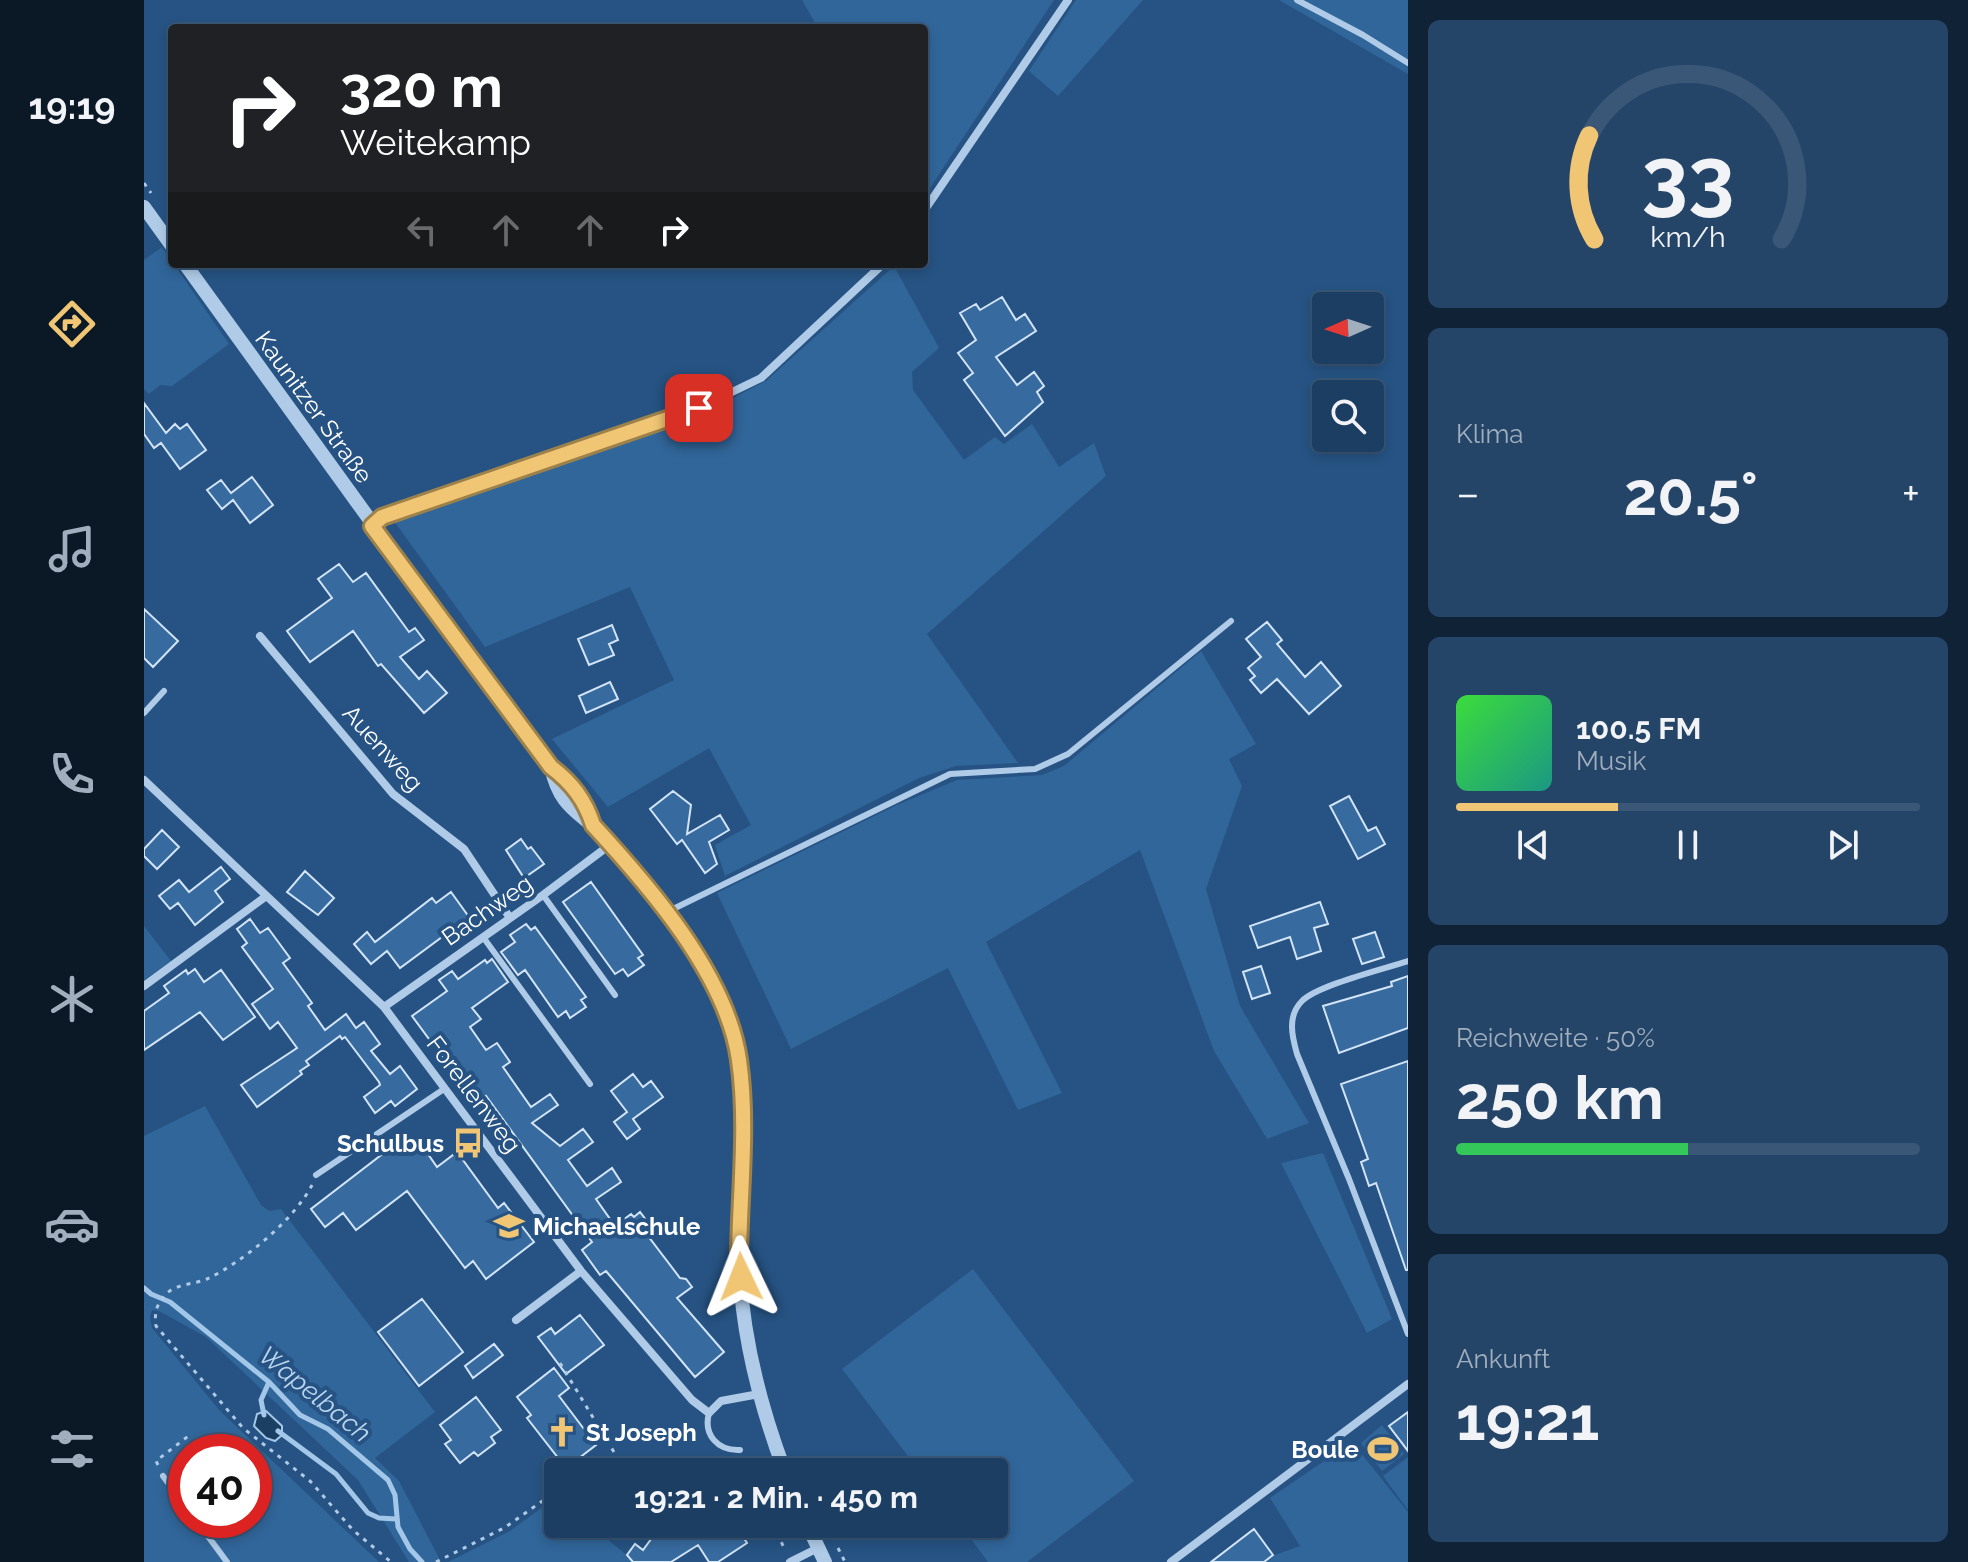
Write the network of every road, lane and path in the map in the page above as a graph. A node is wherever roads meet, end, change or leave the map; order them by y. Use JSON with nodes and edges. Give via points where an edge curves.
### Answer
{"nodes":[{"id":1,"x":1068,"y":0,"type":"edge"},
{"id":2,"x":1297,"y":0,"type":"edge"},
{"id":3,"x":1408,"y":63,"type":"edge"},
{"id":4,"x":928,"y":205,"type":"edge"},
{"id":5,"x":144,"y":207,"type":"edge"},
{"id":6,"x":168,"y":240,"type":"edge"},
{"id":7,"x":188,"y":268,"type":"edge"},
{"id":8,"x":879,"y":268,"type":"edge"},
{"id":9,"x":372,"y":526,"type":"junction"},
{"id":10,"x":1231,"y":621,"type":"dead end"},
{"id":11,"x":260,"y":636,"type":"dead end"},
{"id":12,"x":164,"y":691,"type":"dead end"},
{"id":13,"x":144,"y":713,"type":"edge"},
{"id":14,"x":144,"y":780,"type":"edge"},
{"id":15,"x":611,"y":844,"type":"junction"},
{"id":16,"x":543,"y":895,"type":"junction"},
{"id":17,"x":265,"y":897,"type":"junction"},
{"id":18,"x":666,"y":913,"type":"junction"},
{"id":19,"x":510,"y":918,"type":"junction"},
{"id":20,"x":483,"y":937,"type":"junction"},
{"id":21,"x":1408,"y":961,"type":"edge"},
{"id":22,"x":144,"y":986,"type":"edge"},
{"id":23,"x":615,"y":995,"type":"dead end"},
{"id":24,"x":384,"y":1007,"type":"junction"},
{"id":25,"x":590,"y":1084,"type":"dead end"},
{"id":26,"x":444,"y":1089,"type":"junction"},
{"id":27,"x":316,"y":1175,"type":"joint"},
{"id":28,"x":581,"y":1271,"type":"junction"},
{"id":29,"x":1405,"y":1317,"type":"edge"},
{"id":30,"x":516,"y":1320,"type":"dead end"},
{"id":31,"x":1408,"y":1334,"type":"edge"},
{"id":32,"x":560,"y":1363,"type":"dead end"},
{"id":33,"x":1408,"y":1384,"type":"edge"},
{"id":34,"x":759,"y":1394,"type":"junction"},
{"id":35,"x":709,"y":1413,"type":"junction"},
{"id":36,"x":740,"y":1450,"type":"dead end"},
{"id":37,"x":168,"y":1452,"type":"edge"},
{"id":38,"x":617,"y":1457,"type":"dead end"},
{"id":39,"x":780,"y":1458,"type":"edge"},
{"id":40,"x":163,"y":1476,"type":"joint"},
{"id":41,"x":168,"y":1483,"type":"edge"},
{"id":42,"x":544,"y":1500,"type":"edge"},
{"id":43,"x":209,"y":1538,"type":"edge"},
{"id":44,"x":779,"y":1538,"type":"edge"},
{"id":45,"x":822,"y":1555,"type":"edge"},
{"id":46,"x":227,"y":1562,"type":"edge"},
{"id":47,"x":391,"y":1562,"type":"edge"},
{"id":48,"x":436,"y":1562,"type":"edge"},
{"id":49,"x":790,"y":1562,"type":"edge"},
{"id":50,"x":1171,"y":1562,"type":"edge"}],
"edges":[{"from":1,"to":4,"type":"street"},
{"from":2,"to":3,"type":"lane"},
{"from":5,"to":6,"type":"street"},
{"from":7,"to":9,"type":"street","name":"Kaunitzer Straße"},
{"from":8,"to":9,"type":"street","via":[[761,378],[699,408],[382,517]]},
{"from":9,"to":15,"type":"street","name":"Kaunitzer Straße","via":[[551,767],[587,805],[593,825]]},
{"from":10,"to":18,"type":"lane","via":[[1068,754],[1035,769],[950,774]]},
{"from":11,"to":19,"type":"street","name":"Auenweg","via":[[393,794],[464,849]]},
{"from":12,"to":13,"type":"lane"},
{"from":14,"to":17,"type":"street","name":"Forellenweg"},
{"from":15,"to":16,"type":"street","name":"Bachweg"},
{"from":15,"to":18,"type":"street","name":"Kaunitzer Straße"},
{"from":16,"to":19,"type":"street","name":"Bachweg"},
{"from":16,"to":23,"type":"lane"},
{"from":17,"to":22,"type":"street"},
{"from":17,"to":24,"type":"street","name":"Forellenweg"},
{"from":18,"to":34,"type":"street","name":"Kaunitzer Straße","via":[[698,956],[721,1001],[738,1057],[743,1102],[739,1254]]},
{"from":19,"to":20,"type":"street","name":"Bachweg"},
{"from":20,"to":24,"type":"street","name":"Bachweg"},
{"from":20,"to":25,"type":"lane"},
{"from":21,"to":29,"type":"lane","via":[[1302,1000],[1291,1023],[1297,1054]]},
{"from":24,"to":26,"type":"street","name":"Forellenweg"},
{"from":26,"to":27,"type":"lane"},
{"from":26,"to":28,"type":"street","name":"Forellenweg"},
{"from":27,"to":47,"type":"path","via":[[293,1212],[235,1262],[167,1293],[155,1319],[161,1334],[243,1428],[310,1481],[353,1530]]},
{"from":28,"to":30,"type":"street"},
{"from":28,"to":35,"type":"street","name":"Forellenweg"},
{"from":29,"to":31,"type":"lane"},
{"from":32,"to":38,"type":"path"},
{"from":33,"to":50,"type":"street"},
{"from":34,"to":35,"type":"street","via":[[721,1401]]},
{"from":34,"to":39,"type":"street","name":"Kaunitzer Straße"},
{"from":35,"to":36,"type":"lane","via":[[707,1427],[715,1442]]},
{"from":37,"to":40,"type":"path","via":[[156,1461]]},
{"from":40,"to":41,"type":"lane"},
{"from":42,"to":48,"type":"path","via":[[504,1528]]},
{"from":43,"to":46,"type":"lane"},
{"from":44,"to":49,"type":"path"},
{"from":45,"to":49,"type":"street"}]}
